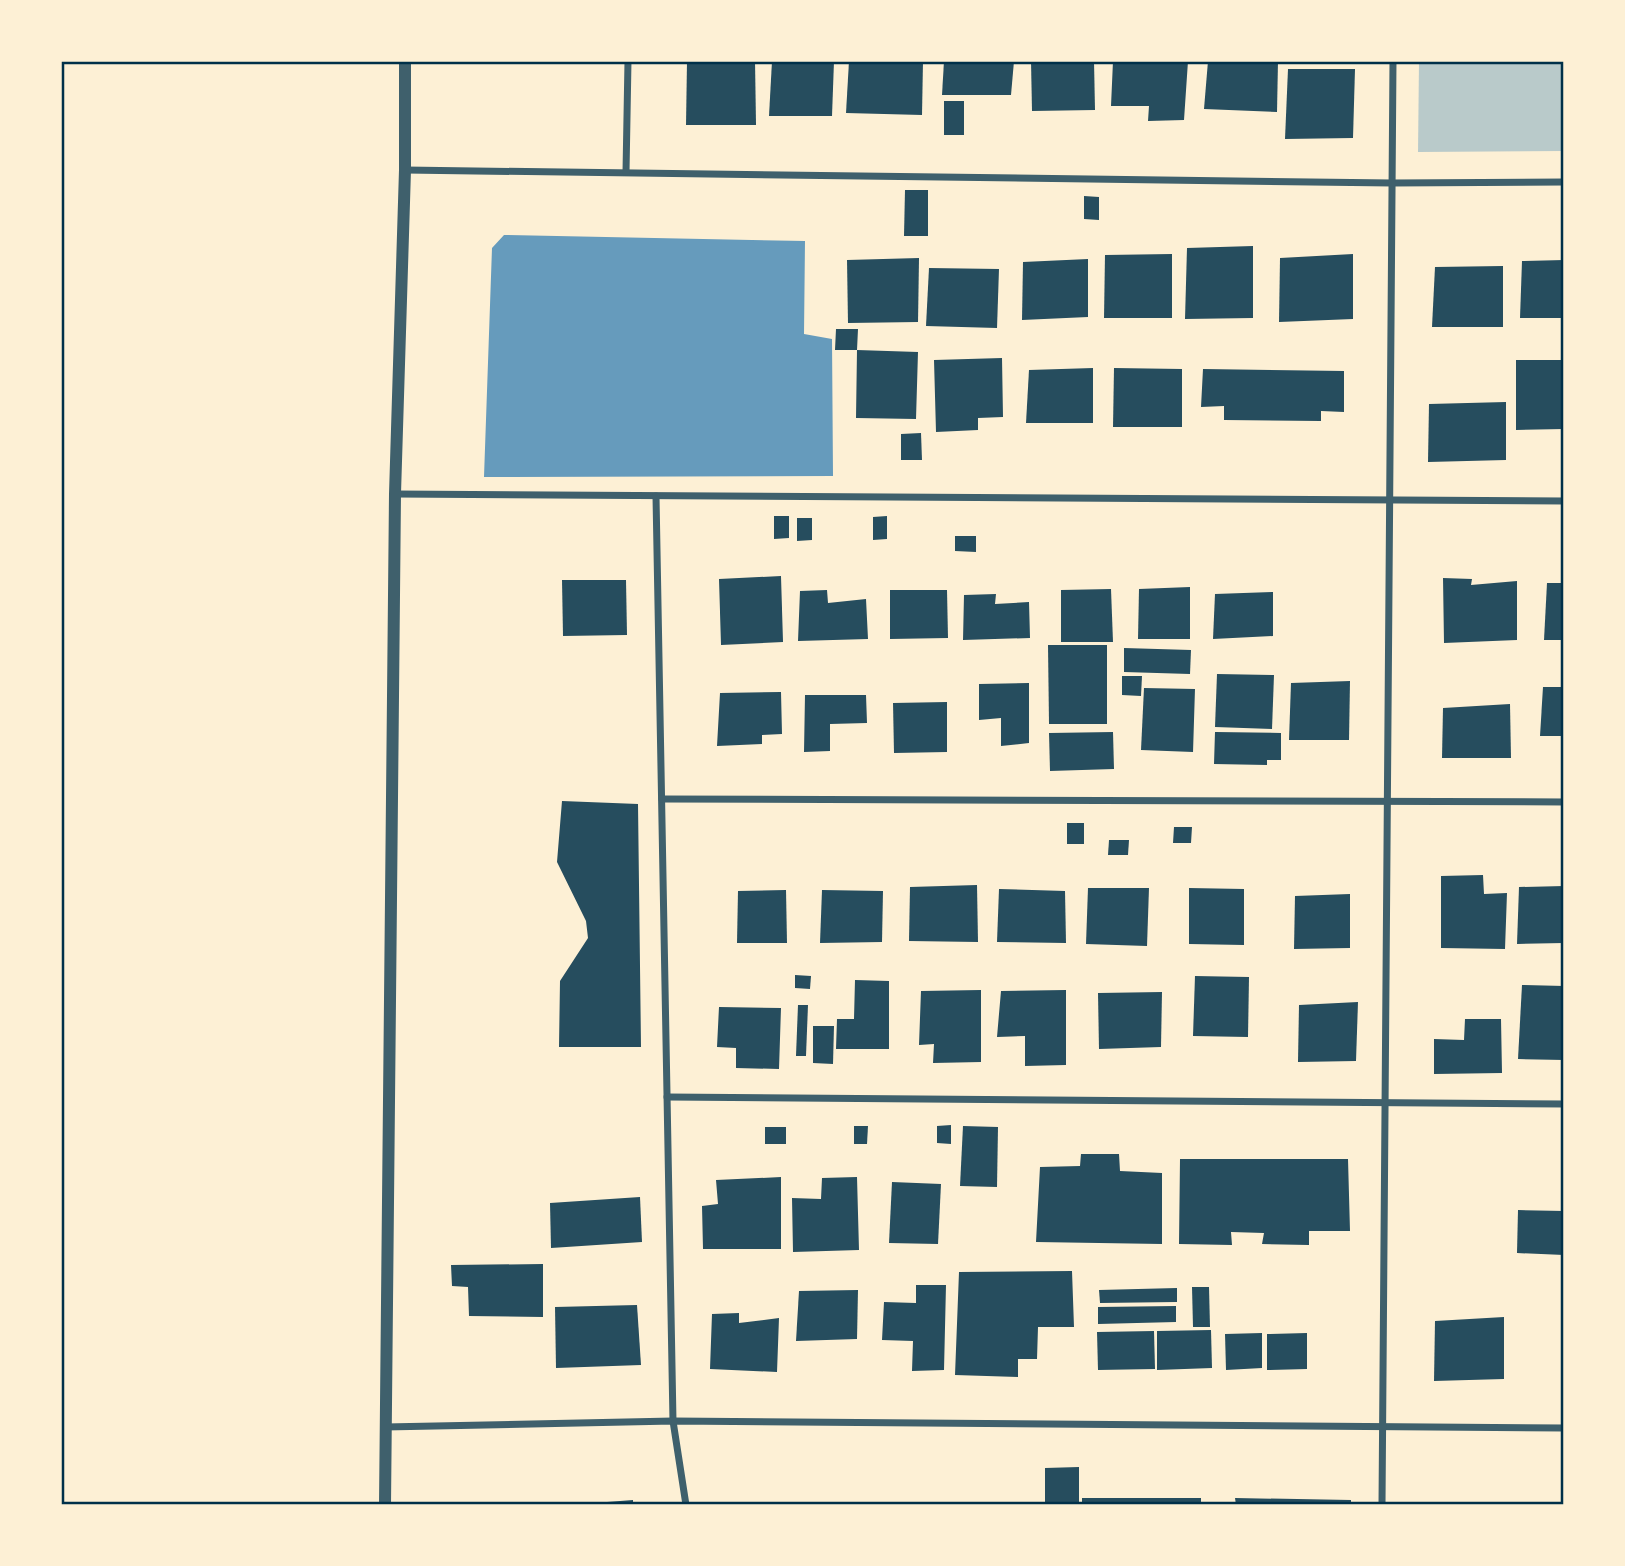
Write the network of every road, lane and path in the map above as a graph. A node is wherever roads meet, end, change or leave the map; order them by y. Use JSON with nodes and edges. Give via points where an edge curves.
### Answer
{"nodes":[{"id":1,"x":405,"y":61,"type":"edge"},
{"id":2,"x":628,"y":61,"type":"edge"},
{"id":3,"x":1393,"y":61,"type":"edge"},
{"id":4,"x":405,"y":170,"type":"junction"},
{"id":5,"x":626,"y":172,"type":"junction"},
{"id":6,"x":1564,"y":182,"type":"edge"},
{"id":7,"x":1392,"y":183,"type":"junction"},
{"id":8,"x":396,"y":494,"type":"junction"},
{"id":9,"x":656,"y":496,"type":"junction"},
{"id":10,"x":1389,"y":501,"type":"junction"},
{"id":11,"x":1564,"y":501,"type":"edge"},
{"id":12,"x":662,"y":799,"type":"junction"},
{"id":13,"x":1387,"y":800,"type":"junction"},
{"id":14,"x":1564,"y":802,"type":"edge"},
{"id":15,"x":667,"y":1097,"type":"junction"},
{"id":16,"x":1385,"y":1103,"type":"junction"},
{"id":17,"x":1564,"y":1104,"type":"edge"},
{"id":18,"x":673,"y":1421,"type":"junction"},
{"id":19,"x":385,"y":1427,"type":"junction"},
{"id":20,"x":1382,"y":1427,"type":"junction"},
{"id":21,"x":1564,"y":1428,"type":"edge"},
{"id":22,"x":385,"y":1505,"type":"edge"},
{"id":23,"x":686,"y":1505,"type":"edge"},
{"id":24,"x":1382,"y":1505,"type":"edge"}],
"edges":[{"from":1,"to":4,"type":"street"},
{"from":2,"to":5,"type":"street"},
{"from":3,"to":7,"type":"street"},
{"from":4,"to":5,"type":"street"},
{"from":4,"to":8,"type":"street"},
{"from":5,"to":7,"type":"street"},
{"from":6,"to":7,"type":"street"},
{"from":7,"to":10,"type":"street"},
{"from":8,"to":9,"type":"street"},
{"from":8,"to":19,"type":"street"},
{"from":9,"to":10,"type":"street"},
{"from":9,"to":12,"type":"street"},
{"from":10,"to":11,"type":"street"},
{"from":10,"to":13,"type":"street"},
{"from":12,"to":13,"type":"street"},
{"from":12,"to":15,"type":"street"},
{"from":13,"to":14,"type":"street"},
{"from":13,"to":16,"type":"street"},
{"from":15,"to":16,"type":"street"},
{"from":15,"to":18,"type":"street"},
{"from":16,"to":17,"type":"street"},
{"from":16,"to":20,"type":"street"},
{"from":18,"to":19,"type":"street"},
{"from":18,"to":20,"type":"street"},
{"from":18,"to":23,"type":"street"},
{"from":19,"to":22,"type":"street"},
{"from":20,"to":21,"type":"street"},
{"from":20,"to":24,"type":"street"}]}
